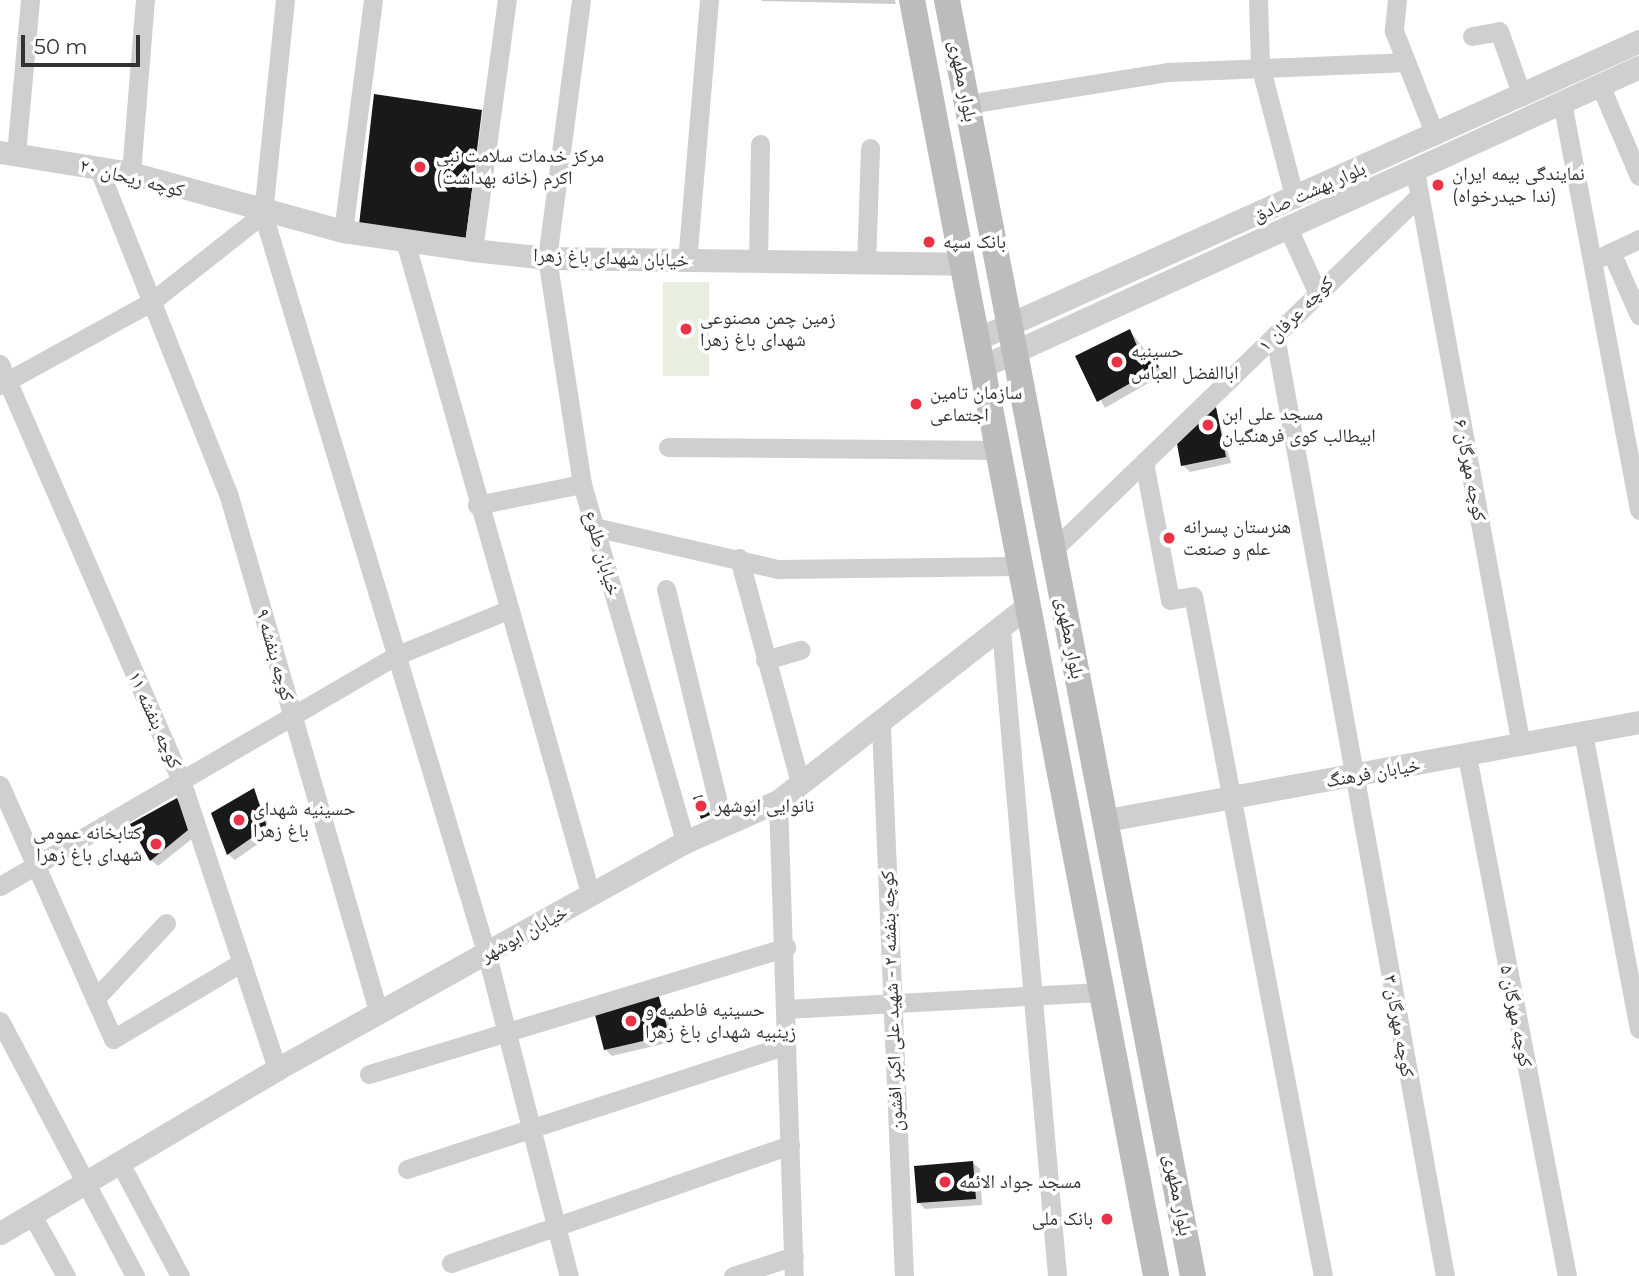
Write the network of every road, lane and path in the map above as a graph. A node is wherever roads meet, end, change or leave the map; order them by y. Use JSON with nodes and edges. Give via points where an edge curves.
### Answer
{"nodes":[{"id":1,"x":30,"y":0,"type":"edge"},
{"id":2,"x":145,"y":0,"type":"edge"},
{"id":3,"x":285,"y":0,"type":"edge"},
{"id":4,"x":373,"y":0,"type":"edge"},
{"id":5,"x":507,"y":0,"type":"edge"},
{"id":6,"x":582,"y":0,"type":"edge"},
{"id":7,"x":709,"y":0,"type":"edge"},
{"id":8,"x":912,"y":0,"type":"edge"},
{"id":9,"x":947,"y":0,"type":"edge"},
{"id":10,"x":1258,"y":0,"type":"edge"},
{"id":11,"x":1397,"y":0,"type":"edge"},
{"id":12,"x":1472,"y":36,"type":"dead end"},
{"id":13,"x":1639,"y":41,"type":"edge"},
{"id":14,"x":1403,"y":62,"type":"junction"},
{"id":15,"x":1260,"y":65,"type":"junction"},
{"id":16,"x":1639,"y":67,"type":"edge"},
{"id":17,"x":1600,"y":85,"type":"junction"},
{"id":18,"x":1522,"y":96,"type":"junction"},
{"id":19,"x":1562,"y":102,"type":"junction"},
{"id":20,"x":968,"y":104,"type":"junction"},
{"id":21,"x":1435,"y":135,"type":"junction"},
{"id":22,"x":760,"y":144,"type":"dead end"},
{"id":23,"x":870,"y":148,"type":"dead end"},
{"id":24,"x":8,"y":153,"type":"edge"},
{"id":25,"x":98,"y":167,"type":"junction"},
{"id":26,"x":1415,"y":171,"type":"junction"},
{"id":27,"x":131,"y":173,"type":"junction"},
{"id":28,"x":1639,"y":176,"type":"edge"},
{"id":29,"x":1419,"y":196,"type":"junction"},
{"id":30,"x":1295,"y":199,"type":"junction"},
{"id":31,"x":262,"y":214,"type":"junction"},
{"id":32,"x":1288,"y":228,"type":"junction"},
{"id":33,"x":343,"y":231,"type":"junction"},
{"id":34,"x":1217,"y":233,"type":"junction"},
{"id":35,"x":1639,"y":239,"type":"edge"},
{"id":36,"x":405,"y":241,"type":"junction"},
{"id":37,"x":473,"y":250,"type":"junction"},
{"id":38,"x":1611,"y":252,"type":"junction"},
{"id":39,"x":1227,"y":257,"type":"junction"},
{"id":40,"x":547,"y":258,"type":"junction"},
{"id":41,"x":687,"y":262,"type":"junction"},
{"id":42,"x":758,"y":262,"type":"junction"},
{"id":43,"x":1590,"y":262,"type":"junction"},
{"id":44,"x":866,"y":264,"type":"junction"},
{"id":45,"x":962,"y":264,"type":"junction"},
{"id":46,"x":1317,"y":292,"type":"junction"},
{"id":47,"x":152,"y":302,"type":"junction"},
{"id":48,"x":1639,"y":315,"type":"edge"},
{"id":49,"x":1008,"y":327,"type":"junction"},
{"id":50,"x":1275,"y":336,"type":"junction"},
{"id":51,"x":977,"y":339,"type":"junction"},
{"id":52,"x":1013,"y":355,"type":"junction"},
{"id":53,"x":983,"y":366,"type":"junction"},
{"id":54,"x":2,"y":377,"type":"edge"},
{"id":55,"x":668,"y":447,"type":"dead end"},
{"id":56,"x":998,"y":450,"type":"junction"},
{"id":57,"x":1144,"y":462,"type":"junction"},
{"id":58,"x":582,"y":484,"type":"junction"},
{"id":59,"x":477,"y":505,"type":"junction"},
{"id":60,"x":1639,"y":510,"type":"edge"},
{"id":61,"x":594,"y":527,"type":"junction"},
{"id":62,"x":1052,"y":550,"type":"junction"},
{"id":63,"x":739,"y":558,"type":"junction"},
{"id":64,"x":1020,"y":566,"type":"junction"},
{"id":65,"x":666,"y":589,"type":"dead end"},
{"id":66,"x":1028,"y":606,"type":"junction"},
{"id":67,"x":505,"y":611,"type":"junction"},
{"id":68,"x":1001,"y":629,"type":"junction"},
{"id":69,"x":802,"y":650,"type":"dead end"},
{"id":70,"x":396,"y":656,"type":"junction"},
{"id":71,"x":765,"y":660,"type":"junction"},
{"id":72,"x":293,"y":719,"type":"junction"},
{"id":73,"x":1639,"y":722,"type":"edge"},
{"id":74,"x":881,"y":726,"type":"junction"},
{"id":75,"x":1583,"y":733,"type":"junction"},
{"id":76,"x":1521,"y":745,"type":"junction"},
{"id":77,"x":1467,"y":756,"type":"junction"},
{"id":78,"x":1356,"y":776,"type":"junction"},
{"id":79,"x":182,"y":783,"type":"junction"},
{"id":80,"x":800,"y":783,"type":"junction"},
{"id":81,"x":0,"y":785,"type":"edge"},
{"id":82,"x":1232,"y":797,"type":"junction"},
{"id":83,"x":778,"y":801,"type":"junction"},
{"id":84,"x":1107,"y":820,"type":"junction"},
{"id":85,"x":723,"y":822,"type":"junction"},
{"id":86,"x":685,"y":842,"type":"junction"},
{"id":87,"x":35,"y":864,"type":"junction"},
{"id":88,"x":0,"y":887,"type":"edge"},
{"id":89,"x":591,"y":896,"type":"junction"},
{"id":90,"x":166,"y":923,"type":"dead end"},
{"id":91,"x":786,"y":947,"type":"junction"},
{"id":92,"x":486,"y":955,"type":"junction"},
{"id":93,"x":242,"y":962,"type":"junction"},
{"id":94,"x":1102,"y":992,"type":"junction"},
{"id":95,"x":1036,"y":997,"type":"junction"},
{"id":96,"x":95,"y":999,"type":"junction"},
{"id":97,"x":892,"y":1008,"type":"junction"},
{"id":98,"x":786,"y":1009,"type":"junction"},
{"id":99,"x":379,"y":1014,"type":"junction"},
{"id":100,"x":0,"y":1021,"type":"edge"},
{"id":101,"x":506,"y":1027,"type":"junction"},
{"id":102,"x":1639,"y":1029,"type":"edge"},
{"id":103,"x":786,"y":1045,"type":"junction"},
{"id":104,"x":277,"y":1069,"type":"junction"},
{"id":105,"x":369,"y":1074,"type":"dead end"},
{"id":106,"x":529,"y":1128,"type":"junction"},
{"id":107,"x":790,"y":1144,"type":"junction"},
{"id":108,"x":121,"y":1165,"type":"junction"},
{"id":109,"x":407,"y":1169,"type":"dead end"},
{"id":110,"x":85,"y":1188,"type":"junction"},
{"id":111,"x":32,"y":1215,"type":"junction"},
{"id":112,"x":556,"y":1228,"type":"junction"},
{"id":113,"x":0,"y":1233,"type":"edge"},
{"id":114,"x":451,"y":1263,"type":"dead end"},
{"id":115,"x":794,"y":1266,"type":"edge"},
{"id":116,"x":66,"y":1276,"type":"edge"},
{"id":117,"x":135,"y":1276,"type":"edge"},
{"id":118,"x":180,"y":1276,"type":"edge"},
{"id":119,"x":569,"y":1276,"type":"edge"},
{"id":120,"x":733,"y":1276,"type":"edge"},
{"id":121,"x":904,"y":1276,"type":"edge"},
{"id":122,"x":1057,"y":1276,"type":"edge"},
{"id":123,"x":1156,"y":1276,"type":"edge"},
{"id":124,"x":1193,"y":1276,"type":"edge"},
{"id":125,"x":1323,"y":1276,"type":"edge"},
{"id":126,"x":1445,"y":1276,"type":"edge"},
{"id":127,"x":1567,"y":1276,"type":"edge"}],
"edges":[{"from":1,"to":24,"type":"street"},
{"from":2,"to":27,"type":"street"},
{"from":3,"to":31,"type":"street"},
{"from":4,"to":33,"type":"street"},
{"from":5,"to":37,"type":"street"},
{"from":6,"to":40,"type":"street","name":"خیابان طلوع"},
{"from":7,"to":41,"type":"street"},
{"from":8,"to":45,"type":"main road","name":"بلوار مطهری"},
{"from":9,"to":20,"type":"main road","name":"بلوار مطهری"},
{"from":10,"to":15,"type":"street"},
{"from":11,"to":14,"type":"street","via":[[1394,31]]},
{"from":12,"to":18,"type":"street","via":[[1499,31]]},
{"from":13,"to":18,"type":"street","name":"بلوار بهشت صادق"},
{"from":14,"to":15,"type":"street"},
{"from":14,"to":21,"type":"street"},
{"from":15,"to":20,"type":"street"},
{"from":15,"to":30,"type":"street"},
{"from":16,"to":17,"type":"street","name":"بلوار بهشت صادق"},
{"from":17,"to":19,"type":"street","name":"بلوار بهشت صادق"},
{"from":17,"to":28,"type":"street"},
{"from":18,"to":21,"type":"street","name":"بلوار بهشت صادق"},
{"from":19,"to":26,"type":"street","name":"بلوار بهشت صادق"},
{"from":19,"to":43,"type":"street"},
{"from":20,"to":49,"type":"main road","name":"بلوار مطهری"},
{"from":21,"to":30,"type":"street","name":"بلوار بهشت صادق"},
{"from":22,"to":42,"type":"street"},
{"from":23,"to":44,"type":"street"},
{"from":24,"to":25,"type":"street","name":"کوچه ریحان ۲۰"},
{"from":25,"to":27,"type":"street","name":"کوچه ریحان ۲۰"},
{"from":25,"to":47,"type":"street","name":"کوچه بنفشه ۹"},
{"from":26,"to":29,"type":"street","name":"کوچه مهرگان ۶"},
{"from":26,"to":32,"type":"street","name":"بلوار بهشت صادق"},
{"from":27,"to":31,"type":"street","name":"کوچه ریحان ۲۰"},
{"from":29,"to":46,"type":"street","name":"کوچه عرفان ۱"},
{"from":29,"to":76,"type":"street","name":"کوچه مهرگان ۶"},
{"from":30,"to":34,"type":"street","name":"بلوار بهشت صادق"},
{"from":31,"to":33,"type":"street","name":"خیابان شهدای باغ‌ زهرا"},
{"from":31,"to":47,"type":"street"},
{"from":31,"to":70,"type":"street"},
{"from":32,"to":39,"type":"street","name":"بلوار بهشت صادق"},
{"from":32,"to":46,"type":"street"},
{"from":33,"to":36,"type":"street","name":"خیابان شهدای باغ‌ زهرا"},
{"from":34,"to":39,"type":"street"},
{"from":34,"to":49,"type":"street","name":"بلوار بهشت صادق"},
{"from":35,"to":38,"type":"street"},
{"from":36,"to":37,"type":"street","name":"خیابان شهدای باغ‌ زهرا"},
{"from":36,"to":59,"type":"street"},
{"from":37,"to":40,"type":"street","name":"خیابان شهدای باغ‌ زهرا"},
{"from":38,"to":43,"type":"street"},
{"from":38,"to":48,"type":"street"},
{"from":39,"to":52,"type":"street","name":"بلوار بهشت صادق"},
{"from":40,"to":41,"type":"street","name":"خیابان شهدای باغ‌ زهرا"},
{"from":40,"to":58,"type":"street","name":"خیابان طلوع"},
{"from":41,"to":42,"type":"street","name":"خیابان شهدای باغ‌ زهرا"},
{"from":42,"to":44,"type":"street","name":"خیابان شهدای باغ‌ زهرا"},
{"from":43,"to":60,"type":"street"},
{"from":44,"to":45,"type":"street","name":"خیابان شهدای باغ‌ زهرا"},
{"from":45,"to":51,"type":"main road","name":"بلوار مطهری"},
{"from":46,"to":50,"type":"street","name":"کوچه عرفان ۱"},
{"from":47,"to":54,"type":"street"},
{"from":47,"to":72,"type":"street","name":"کوچه بنفشه ۹","via":[[228,493]]},
{"from":49,"to":51,"type":"street","name":"بلوار بهشت صادق"},
{"from":49,"to":52,"type":"main road","name":"بلوار مطهری"},
{"from":50,"to":57,"type":"street","name":"کوچه عرفان ۱"},
{"from":50,"to":78,"type":"street","name":"کوچه مهرگان ۳"},
{"from":51,"to":53,"type":"main road","name":"بلوار مطهری"},
{"from":52,"to":53,"type":"street","name":"بلوار بهشت صادق"},
{"from":52,"to":62,"type":"main road","name":"بلوار مطهری"},
{"from":53,"to":56,"type":"main road","name":"بلوار مطهری"},
{"from":54,"to":79,"type":"street","name":"کوچه بنفشه ۱۱"},
{"from":55,"to":56,"type":"street"},
{"from":56,"to":64,"type":"main road","name":"بلوار مطهری"},
{"from":57,"to":62,"type":"street","name":"کوچه عرفان ۱"},
{"from":57,"to":82,"type":"street","via":[[1170,600],[1193,596]]},
{"from":58,"to":59,"type":"street"},
{"from":58,"to":61,"type":"street","name":"خیابان طلوع"},
{"from":59,"to":67,"type":"street"},
{"from":61,"to":63,"type":"street"},
{"from":61,"to":86,"type":"street","name":"خیابان طلوع"},
{"from":62,"to":84,"type":"main road","name":"بلوار مطهری"},
{"from":63,"to":64,"type":"street","via":[[778,569]]},
{"from":63,"to":71,"type":"street"},
{"from":64,"to":66,"type":"main road","name":"بلوار مطهری"},
{"from":65,"to":85,"type":"street"},
{"from":66,"to":68,"type":"street","name":"خیابان ابوشهر"},
{"from":66,"to":94,"type":"main road","name":"بلوار مطهری"},
{"from":67,"to":70,"type":"street"},
{"from":67,"to":89,"type":"street"},
{"from":68,"to":74,"type":"street","name":"خیابان ابوشهر"},
{"from":68,"to":95,"type":"street"},
{"from":69,"to":71,"type":"street"},
{"from":70,"to":72,"type":"street"},
{"from":70,"to":92,"type":"street"},
{"from":71,"to":80,"type":"street"},
{"from":72,"to":79,"type":"street"},
{"from":72,"to":99,"type":"street","name":"کوچه بنفشه ۹"},
{"from":73,"to":75,"type":"street","name":"خیابان فرهنگ"},
{"from":74,"to":80,"type":"street","name":"خیابان ابوشهر"},
{"from":74,"to":97,"type":"street","name":"کوچه بنفشه ۲ - شهید علی اکبر افشون"},
{"from":75,"to":76,"type":"street","name":"خیابان فرهنگ"},
{"from":75,"to":102,"type":"street"},
{"from":76,"to":77,"type":"street","name":"خیابان فرهنگ"},
{"from":77,"to":78,"type":"street","name":"خیابان فرهنگ"},
{"from":77,"to":127,"type":"street","name":"کوچه مهرگان ۵"},
{"from":78,"to":82,"type":"street","name":"خیابان فرهنگ"},
{"from":78,"to":126,"type":"street","name":"کوچه مهرگان ۳"},
{"from":79,"to":87,"type":"street"},
{"from":79,"to":93,"type":"street","name":"کوچه بنفشه ۱۱"},
{"from":80,"to":83,"type":"street","name":"خیابان ابوشهر"},
{"from":81,"to":87,"type":"street"},
{"from":82,"to":84,"type":"street","name":"خیابان فرهنگ"},
{"from":82,"to":125,"type":"street"},
{"from":83,"to":85,"type":"street","name":"خیابان ابوشهر"},
{"from":83,"to":91,"type":"street"},
{"from":84,"to":124,"type":"main road","name":"بلوار مطهری"},
{"from":85,"to":86,"type":"street","name":"خیابان ابوشهر"},
{"from":86,"to":89,"type":"street","name":"خیابان ابوشهر"},
{"from":87,"to":88,"type":"street"},
{"from":87,"to":96,"type":"street"},
{"from":89,"to":92,"type":"street","name":"خیابان ابوشهر"},
{"from":90,"to":96,"type":"street"},
{"from":91,"to":98,"type":"street"},
{"from":91,"to":101,"type":"street"},
{"from":92,"to":99,"type":"street","name":"خیابان ابوشهر"},
{"from":92,"to":101,"type":"street"},
{"from":93,"to":96,"type":"street","via":[[113,1040]]},
{"from":93,"to":104,"type":"street","name":"کوچه بنفشه ۱۱"},
{"from":94,"to":95,"type":"street"},
{"from":94,"to":123,"type":"main road","name":"بلوار مطهری"},
{"from":95,"to":97,"type":"street"},
{"from":95,"to":122,"type":"street"},
{"from":97,"to":98,"type":"street"},
{"from":97,"to":121,"type":"street","name":"کوچه بنفشه ۲ - شهید علی اکبر افشون"},
{"from":98,"to":103,"type":"street"},
{"from":99,"to":104,"type":"street","name":"خیابان ابوشهر"},
{"from":100,"to":110,"type":"street"},
{"from":101,"to":105,"type":"street"},
{"from":101,"to":106,"type":"street"},
{"from":103,"to":106,"type":"street"},
{"from":103,"to":107,"type":"street"},
{"from":104,"to":108,"type":"street","name":"خیابان ابوشهر"},
{"from":106,"to":109,"type":"street"},
{"from":106,"to":112,"type":"street"},
{"from":107,"to":112,"type":"street"},
{"from":107,"to":115,"type":"street"},
{"from":108,"to":110,"type":"street","name":"خیابان ابوشهر"},
{"from":108,"to":118,"type":"street"},
{"from":110,"to":111,"type":"street","name":"خیابان ابوشهر"},
{"from":110,"to":117,"type":"street"},
{"from":111,"to":113,"type":"street","name":"خیابان ابوشهر"},
{"from":111,"to":116,"type":"street"},
{"from":112,"to":114,"type":"street"},
{"from":112,"to":119,"type":"street"},
{"from":115,"to":120,"type":"street"}]}
